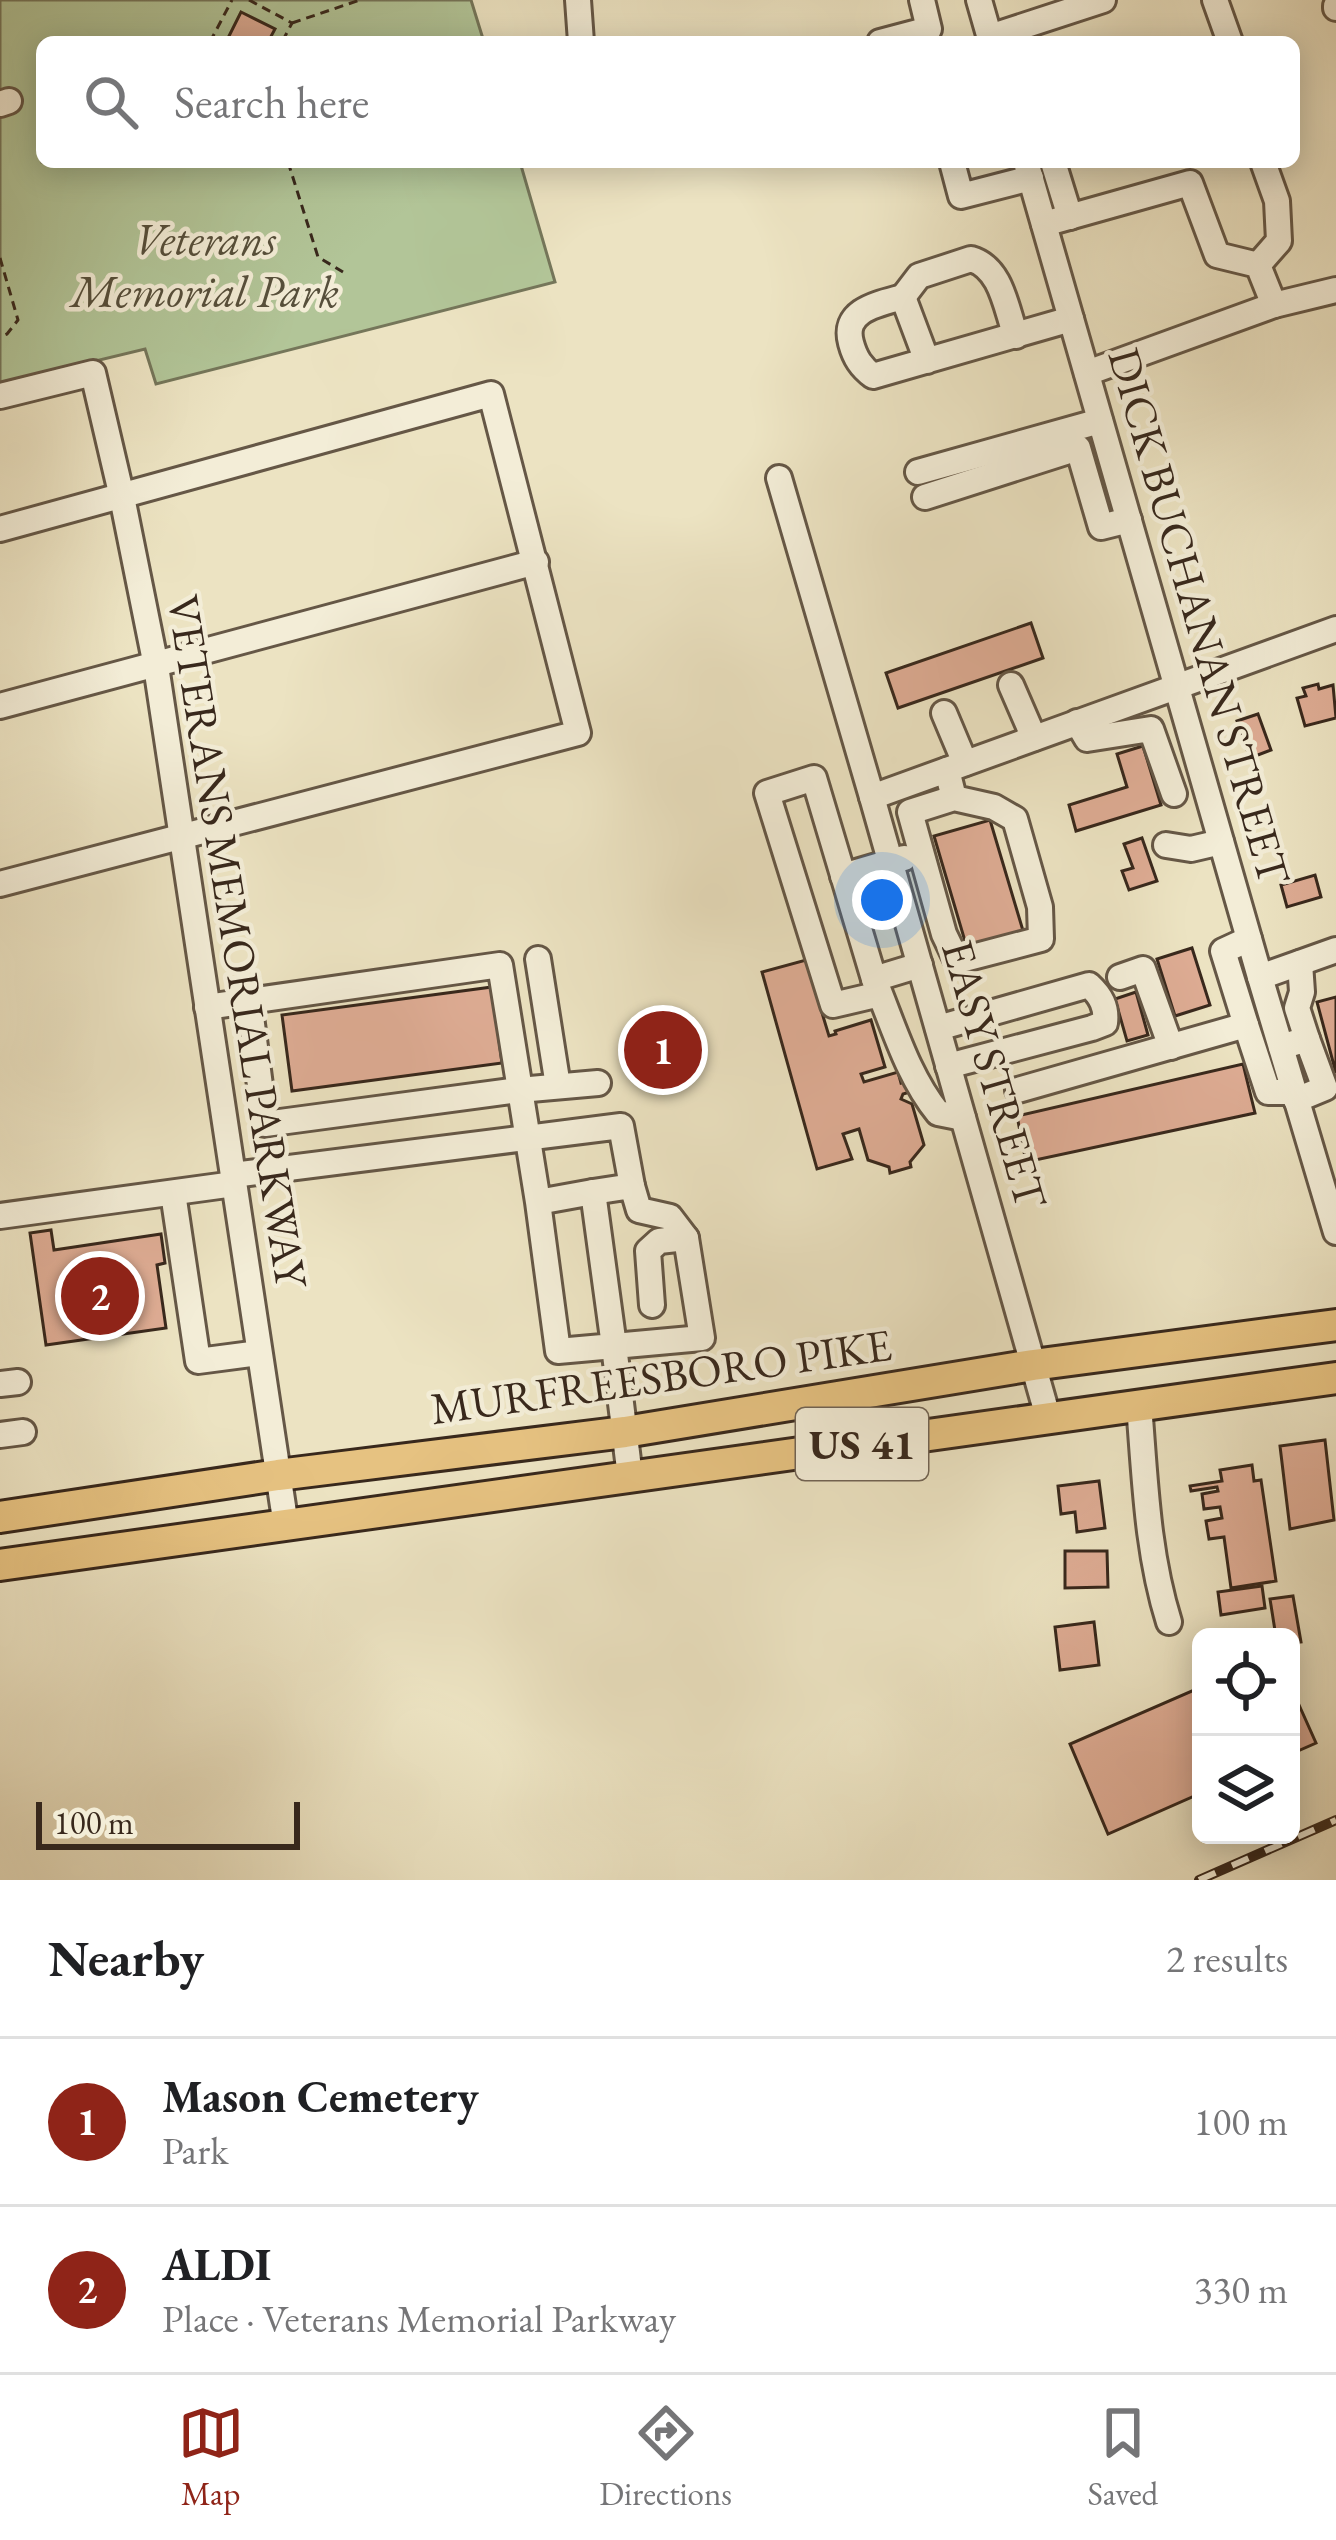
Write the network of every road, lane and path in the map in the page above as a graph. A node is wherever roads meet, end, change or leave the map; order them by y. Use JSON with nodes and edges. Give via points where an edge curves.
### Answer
{"nodes":[{"id":1,"x":232,"y":0,"type":"edge"},
{"id":2,"x":248,"y":0,"type":"edge"},
{"id":3,"x":360,"y":0,"type":"edge"},
{"id":4,"x":578,"y":0,"type":"edge"},
{"id":5,"x":922,"y":0,"type":"edge"},
{"id":6,"x":979,"y":0,"type":"edge"},
{"id":7,"x":1103,"y":0,"type":"edge"},
{"id":8,"x":1215,"y":0,"type":"edge"},
{"id":9,"x":292,"y":23,"type":"junction"},
{"id":10,"x":1032,"y":33,"type":"edge"},
{"id":11,"x":213,"y":36,"type":"edge"},
{"id":12,"x":285,"y":36,"type":"edge"},
{"id":13,"x":581,"y":36,"type":"edge"},
{"id":14,"x":903,"y":36,"type":"edge"},
{"id":15,"x":990,"y":36,"type":"edge"},
{"id":16,"x":1228,"y":36,"type":"edge"},
{"id":17,"x":290,"y":168,"type":"edge"},
{"id":18,"x":954,"y":168,"type":"edge"},
{"id":19,"x":1055,"y":168,"type":"edge"},
{"id":20,"x":1265,"y":168,"type":"edge"},
{"id":21,"x":1028,"y":170,"type":"edge"},
{"id":22,"x":1186,"y":172,"type":"edge"},
{"id":23,"x":1070,"y":217,"type":"junction"},
{"id":24,"x":1044,"y":224,"type":"junction"},
{"id":25,"x":0,"y":258,"type":"edge"},
{"id":26,"x":1258,"y":265,"type":"junction"},
{"id":27,"x":344,"y":272,"type":"dead end"},
{"id":28,"x":1336,"y":290,"type":"edge"},
{"id":29,"x":903,"y":297,"type":"junction"},
{"id":30,"x":1274,"y":305,"type":"junction"},
{"id":31,"x":1071,"y":319,"type":"junction"},
{"id":32,"x":1016,"y":336,"type":"junction"},
{"id":33,"x":0,"y":337,"type":"edge"},
{"id":34,"x":927,"y":361,"type":"junction"},
{"id":35,"x":1087,"y":373,"type":"junction"},
{"id":36,"x":0,"y":396,"type":"edge"},
{"id":37,"x":1100,"y":421,"type":"junction"},
{"id":38,"x":917,"y":472,"type":"dead end"},
{"id":39,"x":778,"y":478,"type":"dead end"},
{"id":40,"x":122,"y":496,"type":"junction"},
{"id":41,"x":926,"y":497,"type":"dead end"},
{"id":42,"x":1129,"y":520,"type":"junction"},
{"id":43,"x":0,"y":529,"type":"edge"},
{"id":44,"x":536,"y":562,"type":"junction"},
{"id":45,"x":1336,"y":629,"type":"edge"},
{"id":46,"x":156,"y":666,"type":"junction"},
{"id":47,"x":1011,"y":685,"type":"dead end"},
{"id":48,"x":1176,"y":686,"type":"junction"},
{"id":49,"x":0,"y":706,"type":"edge"},
{"id":50,"x":944,"y":713,"type":"dead end"},
{"id":51,"x":1077,"y":722,"type":"junction"},
{"id":52,"x":1034,"y":738,"type":"junction"},
{"id":53,"x":1195,"y":753,"type":"junction"},
{"id":54,"x":1163,"y":761,"type":"junction"},
{"id":55,"x":956,"y":766,"type":"junction"},
{"id":56,"x":1174,"y":794,"type":"dead end"},
{"id":57,"x":872,"y":797,"type":"junction"},
{"id":58,"x":954,"y":798,"type":"junction"},
{"id":59,"x":182,"y":837,"type":"junction"},
{"id":60,"x":1221,"y":842,"type":"junction"},
{"id":61,"x":1166,"y":845,"type":"dead end"},
{"id":62,"x":920,"y":855,"type":"junction"},
{"id":63,"x":891,"y":861,"type":"junction"},
{"id":64,"x":843,"y":875,"type":"junction"},
{"id":65,"x":0,"y":884,"type":"edge"},
{"id":66,"x":944,"y":934,"type":"junction"},
{"id":67,"x":1249,"y":939,"type":"junction"},
{"id":68,"x":1336,"y":950,"type":"edge"},
{"id":69,"x":918,"y":957,"type":"junction"},
{"id":70,"x":538,"y":959,"type":"dead end"},
{"id":71,"x":1300,"y":963,"type":"junction"},
{"id":72,"x":1120,"y":977,"type":"dead end"},
{"id":73,"x":1260,"y":977,"type":"junction"},
{"id":74,"x":877,"y":987,"type":"junction"},
{"id":75,"x":249,"y":1001,"type":"junction"},
{"id":76,"x":207,"y":1006,"type":"junction"},
{"id":77,"x":936,"y":1023,"type":"junction"},
{"id":78,"x":1246,"y":1025,"type":"junction"},
{"id":79,"x":896,"y":1031,"type":"junction"},
{"id":80,"x":1307,"y":1039,"type":"junction"},
{"id":81,"x":1171,"y":1047,"type":"junction"},
{"id":82,"x":1280,"y":1047,"type":"junction"},
{"id":83,"x":948,"y":1066,"type":"junction"},
{"id":84,"x":598,"y":1083,"type":"dead end"},
{"id":85,"x":558,"y":1086,"type":"junction"},
{"id":86,"x":519,"y":1090,"type":"junction"},
{"id":87,"x":1018,"y":1090,"type":"dead end"},
{"id":88,"x":1295,"y":1096,"type":"junction"},
{"id":89,"x":401,"y":1106,"type":"junction"},
{"id":90,"x":963,"y":1118,"type":"junction"},
{"id":91,"x":527,"y":1136,"type":"junction"},
{"id":92,"x":408,"y":1152,"type":"junction"},
{"id":93,"x":1326,"y":1161,"type":"edge"},
{"id":94,"x":233,"y":1180,"type":"junction"},
{"id":95,"x":632,"y":1186,"type":"junction"},
{"id":96,"x":592,"y":1192,"type":"junction"},
{"id":97,"x":172,"y":1193,"type":"junction"},
{"id":98,"x":538,"y":1202,"type":"junction"},
{"id":99,"x":0,"y":1216,"type":"edge"},
{"id":100,"x":1336,"y":1232,"type":"edge"},
{"id":101,"x":686,"y":1238,"type":"junction"},
{"id":102,"x":654,"y":1322,"type":"junction"},
{"id":103,"x":1336,"y":1325,"type":"edge"},
{"id":104,"x":614,"y":1346,"type":"junction"},
{"id":105,"x":260,"y":1353,"type":"junction"},
{"id":106,"x":1033,"y":1365,"type":"junction"},
{"id":107,"x":1336,"y":1378,"type":"edge"},
{"id":108,"x":1139,"y":1405,"type":"junction"},
{"id":109,"x":1048,"y":1417,"type":"junction"},
{"id":110,"x":625,"y":1432,"type":"junction"},
{"id":111,"x":278,"y":1475,"type":"junction"},
{"id":112,"x":630,"y":1477,"type":"junction"},
{"id":113,"x":0,"y":1517,"type":"edge"},
{"id":114,"x":286,"y":1526,"type":"junction"},
{"id":115,"x":0,"y":1565,"type":"edge"},
{"id":116,"x":1169,"y":1622,"type":"dead end"}],
"edges":[{"from":1,"to":11,"type":"path"},
{"from":2,"to":9,"type":"path"},
{"from":3,"to":9,"type":"path"},
{"from":4,"to":13,"type":"street"},
{"from":5,"to":14,"type":"street","via":[[929,29]]},
{"from":6,"to":15,"type":"street"},
{"from":7,"to":10,"type":"street"},
{"from":8,"to":16,"type":"street"},
{"from":9,"to":12,"type":"path"},
{"from":17,"to":27,"type":"path","via":[[318,257]]},
{"from":18,"to":21,"type":"street","via":[[961,196]]},
{"from":19,"to":23,"type":"street"},
{"from":20,"to":26,"type":"street","via":[[1279,241]]},
{"from":21,"to":24,"type":"street","name":"DICK BUCHANAN STREET"},
{"from":22,"to":23,"type":"street"},
{"from":22,"to":26,"type":"street","via":[[1217,255]]},
{"from":23,"to":24,"type":"street"},
{"from":24,"to":31,"type":"street","name":"DICK BUCHANAN STREET"},
{"from":25,"to":33,"type":"path","via":[[18,320]]},
{"from":26,"to":30,"type":"street"},
{"from":28,"to":30,"type":"street"},
{"from":29,"to":32,"type":"street","via":[[920,277],[980,261],[995,274]]},
{"from":29,"to":34,"type":"street"},
{"from":29,"to":34,"type":"street","via":[[852,320],[853,351],[873,376]]},
{"from":30,"to":35,"type":"street"},
{"from":31,"to":32,"type":"street"},
{"from":31,"to":35,"type":"street","name":"DICK BUCHANAN STREET"},
{"from":32,"to":34,"type":"street"},
{"from":35,"to":37,"type":"street","name":"DICK BUCHANAN STREET"},
{"from":36,"to":40,"type":"street","name":"VETERANS MEMORIAL PARKWAY","via":[[93,373]]},
{"from":37,"to":38,"type":"street"},
{"from":37,"to":42,"type":"street","name":"DICK BUCHANAN STREET"},
{"from":39,"to":57,"type":"street","name":"EASY STREET"},
{"from":40,"to":43,"type":"street"},
{"from":40,"to":44,"type":"street","via":[[491,394]]},
{"from":40,"to":46,"type":"street","name":"VETERANS MEMORIAL PARKWAY"},
{"from":41,"to":42,"type":"street","via":[[1078,448],[1101,527]]},
{"from":42,"to":48,"type":"street","name":"DICK BUCHANAN STREET"},
{"from":44,"to":46,"type":"street"},
{"from":44,"to":59,"type":"street","via":[[578,733]]},
{"from":45,"to":48,"type":"street"},
{"from":46,"to":49,"type":"street"},
{"from":46,"to":59,"type":"street","name":"VETERANS MEMORIAL PARKWAY"},
{"from":47,"to":52,"type":"street"},
{"from":48,"to":51,"type":"street"},
{"from":48,"to":53,"type":"street","name":"DICK BUCHANAN STREET"},
{"from":50,"to":55,"type":"street"},
{"from":51,"to":52,"type":"street"},
{"from":51,"to":54,"type":"street","via":[[1087,739],[1150,728]]},
{"from":52,"to":55,"type":"street"},
{"from":53,"to":54,"type":"street"},
{"from":53,"to":60,"type":"street","name":"DICK BUCHANAN STREET"},
{"from":54,"to":56,"type":"street"},
{"from":55,"to":57,"type":"street"},
{"from":55,"to":58,"type":"street"},
{"from":57,"to":63,"type":"street","name":"EASY STREET"},
{"from":58,"to":62,"type":"street","via":[[910,812]]},
{"from":58,"to":66,"type":"street","via":[[1015,819],[1041,939],[957,961]]},
{"from":59,"to":65,"type":"street"},
{"from":59,"to":76,"type":"street","name":"VETERANS MEMORIAL PARKWAY"},
{"from":60,"to":61,"type":"street"},
{"from":60,"to":67,"type":"street","name":"DICK BUCHANAN STREET"},
{"from":62,"to":63,"type":"street"},
{"from":62,"to":66,"type":"street"},
{"from":63,"to":64,"type":"street"},
{"from":63,"to":69,"type":"street","name":"EASY STREET"},
{"from":64,"to":74,"type":"street"},
{"from":64,"to":74,"type":"street","via":[[814,778],[767,793],[833,1005]]},
{"from":66,"to":69,"type":"street"},
{"from":67,"to":73,"type":"street","name":"DICK BUCHANAN STREET"},
{"from":67,"to":78,"type":"street","via":[[1223,951]]},
{"from":68,"to":71,"type":"street"},
{"from":69,"to":74,"type":"street"},
{"from":69,"to":77,"type":"street","name":"EASY STREET"},
{"from":70,"to":85,"type":"street"},
{"from":71,"to":73,"type":"street"},
{"from":71,"to":80,"type":"street","via":[[1298,1008]]},
{"from":72,"to":81,"type":"street","via":[[1143,969]]},
{"from":73,"to":82,"type":"street","name":"DICK BUCHANAN STREET"},
{"from":74,"to":79,"type":"street"},
{"from":75,"to":76,"type":"street"},
{"from":75,"to":86,"type":"street","via":[[500,965]]},
{"from":75,"to":89,"type":"street","via":[[266,1124]]},
{"from":76,"to":94,"type":"street","name":"VETERANS MEMORIAL PARKWAY"},
{"from":77,"to":79,"type":"street"},
{"from":77,"to":83,"type":"street","name":"EASY STREET"},
{"from":77,"to":83,"type":"street","via":[[1089,985],[1106,1012],[1105,1023],[1092,1028]]},
{"from":78,"to":81,"type":"street"},
{"from":78,"to":88,"type":"street","via":[[1268,1093]]},
{"from":79,"to":90,"type":"street","via":[[922,1094],[938,1113]]},
{"from":80,"to":82,"type":"street"},
{"from":80,"to":88,"type":"street","via":[[1325,1088]]},
{"from":81,"to":87,"type":"street"},
{"from":82,"to":88,"type":"street","name":"DICK BUCHANAN STREET"},
{"from":83,"to":90,"type":"street","name":"EASY STREET"},
{"from":84,"to":85,"type":"street"},
{"from":85,"to":86,"type":"street"},
{"from":86,"to":89,"type":"street"},
{"from":86,"to":91,"type":"street"},
{"from":88,"to":93,"type":"street","name":"DICK BUCHANAN STREET"},
{"from":89,"to":92,"type":"street"},
{"from":90,"to":106,"type":"street","name":"EASY STREET"},
{"from":91,"to":92,"type":"street"},
{"from":91,"to":95,"type":"street","via":[[621,1126]]},
{"from":91,"to":98,"type":"street"},
{"from":92,"to":94,"type":"street"},
{"from":93,"to":100,"type":"street","name":"DICK BUCHANAN STREET"},
{"from":94,"to":97,"type":"street"},
{"from":94,"to":105,"type":"street","name":"VETERANS MEMORIAL PARKWAY"},
{"from":95,"to":96,"type":"street"},
{"from":95,"to":101,"type":"street","via":[[639,1210],[670,1217]]},
{"from":96,"to":98,"type":"street"},
{"from":96,"to":104,"type":"street"},
{"from":97,"to":99,"type":"street"},
{"from":97,"to":105,"type":"street","via":[[198,1361]]},
{"from":98,"to":104,"type":"street","via":[[558,1351]]},
{"from":101,"to":102,"type":"street","via":[[658,1241],[648,1251]]},
{"from":101,"to":102,"type":"street","via":[[702,1338]]},
{"from":102,"to":104,"type":"street"},
{"from":103,"to":106,"type":"main road","name":"MURFREESBORO PIKE"},
{"from":104,"to":110,"type":"street"},
{"from":105,"to":111,"type":"street","name":"VETERANS MEMORIAL PARKWAY"},
{"from":106,"to":109,"type":"street","name":"EASY STREET"},
{"from":106,"to":110,"type":"main road","name":"MURFREESBORO PIKE"},
{"from":107,"to":108,"type":"main road","number":"US 41"},
{"from":108,"to":109,"type":"main road","number":"US 41"},
{"from":108,"to":116,"type":"street","via":[[1151,1550]]},
{"from":109,"to":112,"type":"main road","number":"US 41"},
{"from":110,"to":111,"type":"main road","name":"MURFREESBORO PIKE"},
{"from":110,"to":112,"type":"street"},
{"from":111,"to":113,"type":"main road","name":"MURFREESBORO PIKE"},
{"from":111,"to":114,"type":"street","name":"VETERANS MEMORIAL PARKWAY"},
{"from":112,"to":114,"type":"main road","number":"US 41"},
{"from":114,"to":115,"type":"main road","number":"US 41"}]}
